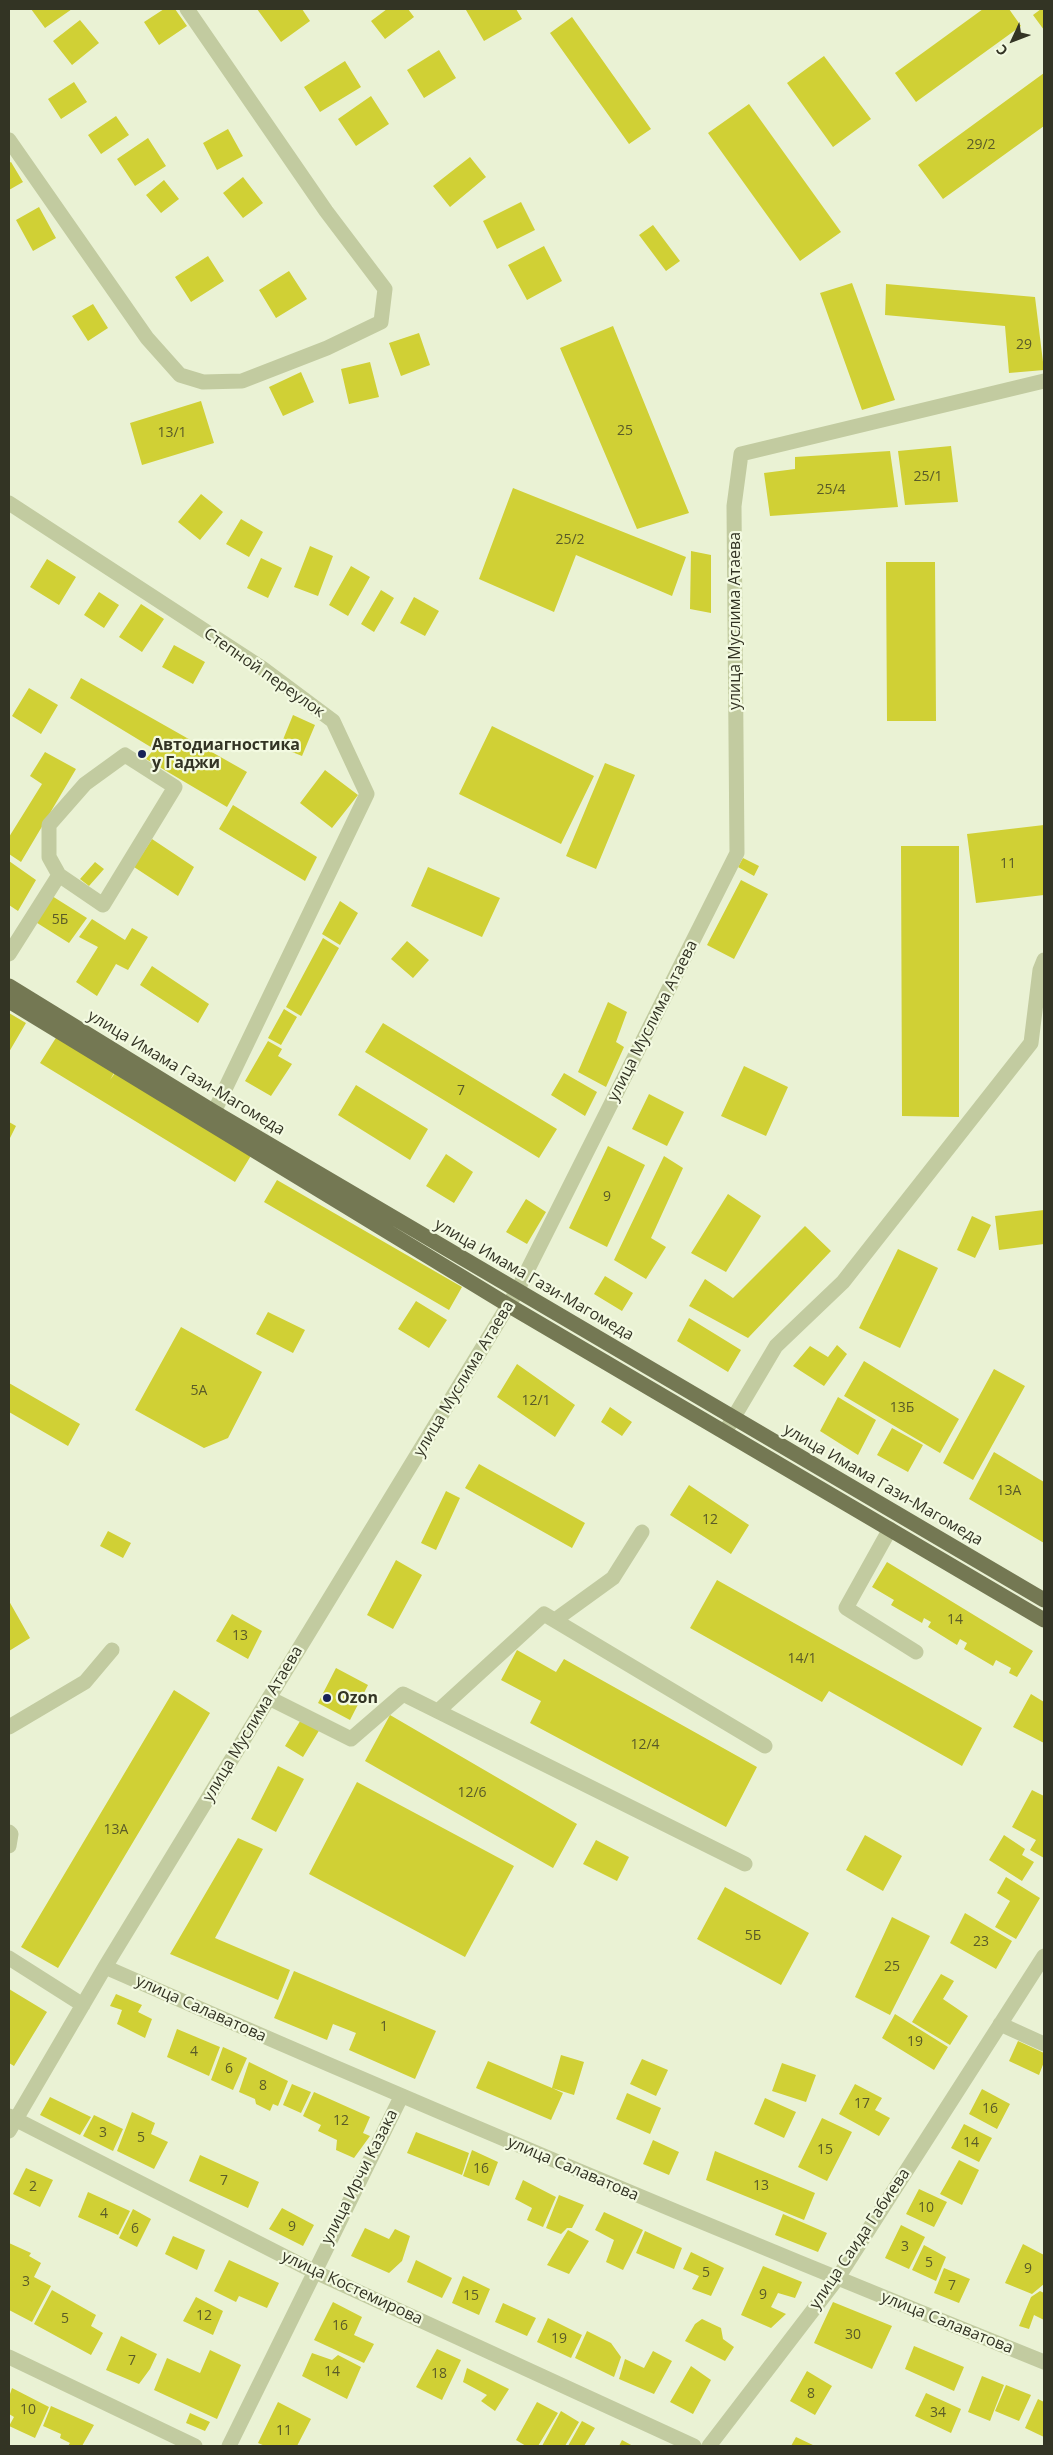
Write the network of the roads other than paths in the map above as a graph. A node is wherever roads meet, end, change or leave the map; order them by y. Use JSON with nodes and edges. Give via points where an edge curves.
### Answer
{"nodes":[{"id":1,"x":187,"y":9,"type":"edge"},
{"id":2,"x":9,"y":140,"type":"edge"},
{"id":3,"x":1044,"y":381,"type":"edge"},
{"id":4,"x":9,"y":503,"type":"edge"},
{"id":5,"x":59,"y":875,"type":"junction"},
{"id":6,"x":9,"y":954,"type":"edge"},
{"id":7,"x":1044,"y":960,"type":"edge"},
{"id":8,"x":9,"y":986,"type":"edge"},
{"id":9,"x":9,"y":1001,"type":"edge"},
{"id":10,"x":214,"y":1112,"type":"junction"},
{"id":11,"x":517,"y":1290,"type":"junction"},
{"id":12,"x":508,"y":1305,"type":"junction"},
{"id":13,"x":734,"y":1418,"type":"junction"},
{"id":14,"x":725,"y":1432,"type":"junction"},
{"id":15,"x":890,"y":1529,"type":"junction"},
{"id":16,"x":642,"y":1532,"type":"dead end"},
{"id":17,"x":1044,"y":1600,"type":"edge"},
{"id":18,"x":554,"y":1620,"type":"junction"},
{"id":19,"x":1044,"y":1620,"type":"edge"},
{"id":20,"x":112,"y":1650,"type":"dead end"},
{"id":21,"x":916,"y":1652,"type":"dead end"},
{"id":22,"x":269,"y":1698,"type":"junction"},
{"id":23,"x":438,"y":1711,"type":"junction"},
{"id":24,"x":9,"y":1727,"type":"edge"},
{"id":25,"x":765,"y":1746,"type":"dead end"},
{"id":26,"x":9,"y":1832,"type":"edge"},
{"id":27,"x":9,"y":1846,"type":"edge"},
{"id":28,"x":745,"y":1864,"type":"dead end"},
{"id":29,"x":1044,"y":1956,"type":"edge"},
{"id":30,"x":9,"y":1958,"type":"edge"},
{"id":31,"x":105,"y":1967,"type":"junction"},
{"id":32,"x":83,"y":2005,"type":"junction"},
{"id":33,"x":1000,"y":2024,"type":"junction"},
{"id":34,"x":1044,"y":2044,"type":"edge"},
{"id":35,"x":401,"y":2097,"type":"junction"},
{"id":36,"x":11,"y":2122,"type":"edge"},
{"id":37,"x":313,"y":2271,"type":"junction"},
{"id":38,"x":837,"y":2278,"type":"junction"},
{"id":39,"x":9,"y":2357,"type":"edge"},
{"id":40,"x":1044,"y":2362,"type":"edge"},
{"id":41,"x":194,"y":2446,"type":"edge"},
{"id":42,"x":228,"y":2446,"type":"edge"},
{"id":43,"x":694,"y":2446,"type":"edge"},
{"id":44,"x":709,"y":2446,"type":"edge"}],
"edges":[{"from":1,"to":2,"type":"street","via":[[326,211],[385,289],[381,322],[327,348],[242,380],[204,382],[180,375],[147,338]]},
{"from":3,"to":11,"type":"street","name":"улица Муслима Атаева","via":[[742,454],[734,506],[737,853]]},
{"from":4,"to":10,"type":"street","name":"Степной переулок","via":[[262,668],[333,721],[367,794]]},
{"from":5,"to":5,"type":"street","via":[[103,905],[175,787],[124,755],[85,784],[49,825],[49,857]]},
{"from":5,"to":6,"type":"street"},
{"from":7,"to":13,"type":"street","via":[[1031,1043],[843,1282],[776,1346]]},
{"from":8,"to":10,"type":"main road","name":"улица Имама Гази-Магомеда"},
{"from":9,"to":12,"type":"main road"},
{"from":10,"to":11,"type":"main road","name":"улица Имама Гази-Магомеда"},
{"from":11,"to":12,"type":"street","name":"улица Муслима Атаева"},
{"from":11,"to":13,"type":"main road","name":"улица Имама Гази-Магомеда"},
{"from":12,"to":14,"type":"main road"},
{"from":12,"to":22,"type":"street","name":"улица Муслима Атаева"},
{"from":13,"to":14,"type":"street"},
{"from":13,"to":17,"type":"main road","name":"улица Имама Гази-Магомеда"},
{"from":14,"to":15,"type":"main road"},
{"from":15,"to":19,"type":"main road"},
{"from":15,"to":21,"type":"street","via":[[846,1608]]},
{"from":16,"to":18,"type":"street","via":[[613,1578]]},
{"from":18,"to":23,"type":"street","via":[[544,1614]]},
{"from":18,"to":25,"type":"street"},
{"from":20,"to":24,"type":"street","via":[[85,1682]]},
{"from":22,"to":23,"type":"street","via":[[351,1739],[403,1694]]},
{"from":22,"to":31,"type":"street","name":"улица Муслима Атаева"},
{"from":23,"to":28,"type":"street"},
{"from":26,"to":27,"type":"street"},
{"from":29,"to":33,"type":"street","name":"улица Саида Габиева"},
{"from":30,"to":32,"type":"street"},
{"from":31,"to":32,"type":"street","name":"улица Муслима Атаева"},
{"from":31,"to":35,"type":"street","name":"улица Салаватова"},
{"from":32,"to":36,"type":"street","name":"улица Муслима Атаева"},
{"from":33,"to":34,"type":"street"},
{"from":33,"to":38,"type":"street","name":"улица Саида Габиева"},
{"from":35,"to":37,"type":"street","name":"улица Ирчи Казака"},
{"from":35,"to":38,"type":"street","name":"улица Салаватова"},
{"from":36,"to":37,"type":"street","name":"улица Костемирова"},
{"from":37,"to":42,"type":"street","name":"улица Ирчи Казака"},
{"from":37,"to":43,"type":"street","name":"улица Костемирова"},
{"from":38,"to":40,"type":"street","name":"улица Салаватова"},
{"from":38,"to":44,"type":"street","name":"улица Саида Габиева"},
{"from":39,"to":41,"type":"street"}]}
